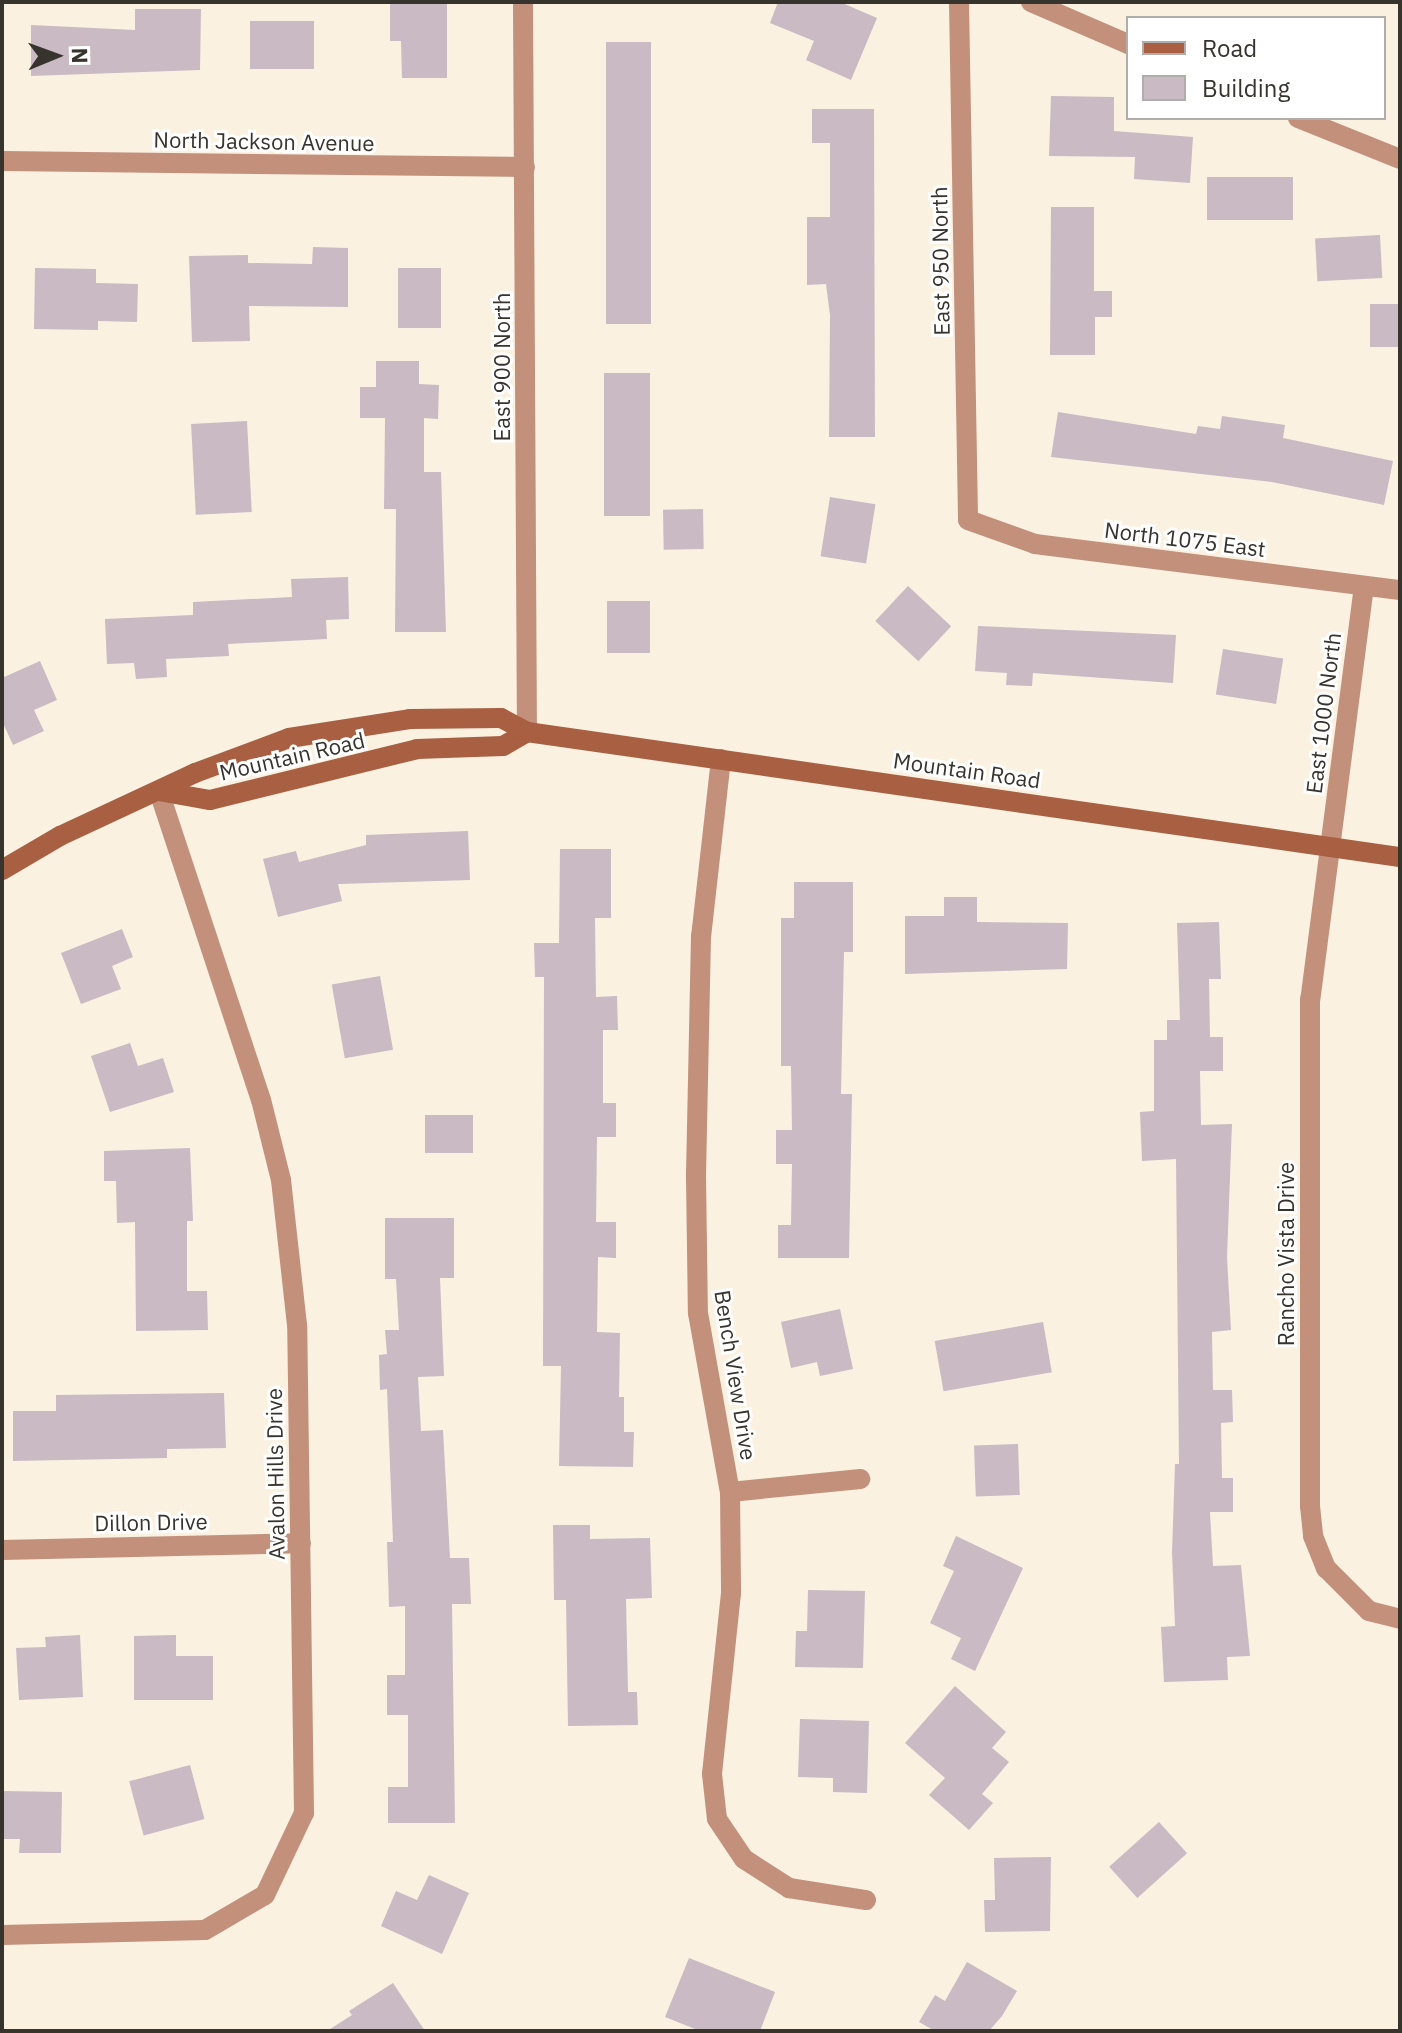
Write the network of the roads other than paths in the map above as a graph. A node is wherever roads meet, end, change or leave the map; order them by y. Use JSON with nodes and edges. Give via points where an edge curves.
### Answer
{"nodes":[{"id":1,"x":523,"y":2,"type":"edge"},
{"id":2,"x":959,"y":2,"type":"edge"},
{"id":3,"x":1031,"y":2,"type":"edge"},
{"id":4,"x":1126,"y":43,"type":"edge"},
{"id":5,"x":1303,"y":120,"type":"edge"},
{"id":6,"x":1400,"y":159,"type":"edge"},
{"id":7,"x":2,"y":161,"type":"edge"},
{"id":8,"x":525,"y":167,"type":"junction"},
{"id":9,"x":968,"y":520,"type":"joint"},
{"id":10,"x":1364,"y":586,"type":"junction"},
{"id":11,"x":1400,"y":590,"type":"edge"},
{"id":12,"x":527,"y":732,"type":"junction"},
{"id":13,"x":721,"y":759,"type":"junction"},
{"id":14,"x":159,"y":791,"type":"junction"},
{"id":15,"x":1329,"y":846,"type":"junction"},
{"id":16,"x":1400,"y":857,"type":"edge"},
{"id":17,"x":2,"y":870,"type":"edge"},
{"id":18,"x":860,"y":1479,"type":"dead end"},
{"id":19,"x":730,"y":1492,"type":"junction"},
{"id":20,"x":301,"y":1543,"type":"junction"},
{"id":21,"x":2,"y":1550,"type":"edge"},
{"id":22,"x":1400,"y":1619,"type":"edge"},
{"id":23,"x":866,"y":1900,"type":"dead end"},
{"id":24,"x":2,"y":1935,"type":"edge"}],
"edges":[{"from":1,"to":8,"type":"street","name":"East 900 North"},
{"from":2,"to":9,"type":"street","name":"East 950 North"},
{"from":3,"to":4,"type":"street"},
{"from":5,"to":6,"type":"street"},
{"from":7,"to":8,"type":"street","name":"North Jackson Avenue"},
{"from":8,"to":12,"type":"street","name":"East 900 North"},
{"from":9,"to":10,"type":"street","name":"North 1075 East","via":[[1035,544]]},
{"from":10,"to":11,"type":"street","name":"North 1075 East"},
{"from":10,"to":15,"type":"street","name":"East 1000 North"},
{"from":12,"to":13,"type":"street","name":"Mountain Road"},
{"from":12,"to":14,"type":"street","name":"Mountain Road","via":[[503,746],[417,749],[210,800]]},
{"from":12,"to":14,"type":"street","name":"Mountain Road","via":[[501,718],[344,725],[289,738]]},
{"from":13,"to":15,"type":"street","name":"Mountain Road"},
{"from":13,"to":19,"type":"street","name":"Bench View Drive","via":[[699,965],[696,1177],[698,1313]]},
{"from":14,"to":17,"type":"street","via":[[60,836]]},
{"from":14,"to":20,"type":"street","name":"Avalon Hills Drive","via":[[261,1100],[281,1180],[297,1325]]},
{"from":15,"to":16,"type":"street","name":"Mountain Road"},
{"from":15,"to":22,"type":"street","name":"Rancho Vista Drive","via":[[1310,999],[1313,1536],[1326,1568],[1344,1591],[1369,1611]]},
{"from":18,"to":19,"type":"street"},
{"from":19,"to":23,"type":"street","name":"Bench View Drive","via":[[731,1593],[712,1774],[717,1819],[744,1859],[789,1888]]},
{"from":20,"to":21,"type":"street","name":"Dillon Drive"},
{"from":20,"to":24,"type":"street","name":"Avalon Hills Drive","via":[[304,1813],[265,1895],[205,1930]]}]}
